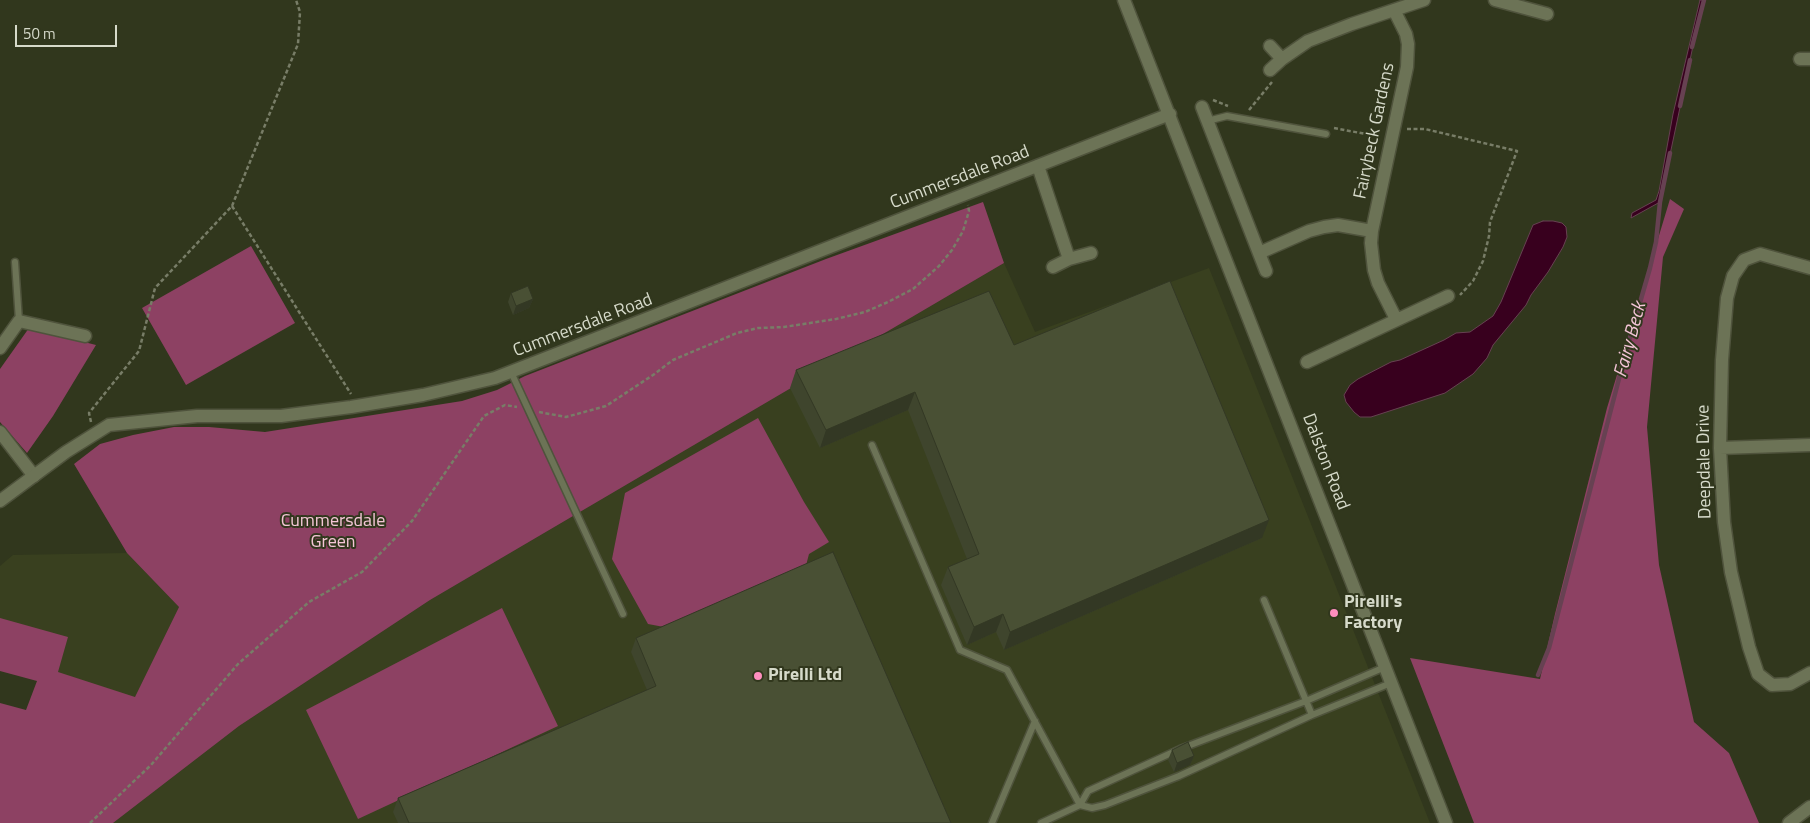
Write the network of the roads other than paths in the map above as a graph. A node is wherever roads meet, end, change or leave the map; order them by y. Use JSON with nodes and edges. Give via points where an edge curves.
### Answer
{"nodes":[{"id":1,"x":1124,"y":0,"type":"edge"},
{"id":2,"x":1424,"y":0,"type":"edge"},
{"id":3,"x":1495,"y":0,"type":"edge"},
{"id":4,"x":1394,"y":10,"type":"junction"},
{"id":5,"x":1547,"y":14,"type":"dead end"},
{"id":6,"x":1270,"y":46,"type":"dead end"},
{"id":7,"x":1282,"y":59,"type":"junction"},
{"id":8,"x":1270,"y":70,"type":"road end"},
{"id":9,"x":1202,"y":107,"type":"dead end"},
{"id":10,"x":1170,"y":114,"type":"junction"},
{"id":11,"x":1207,"y":121,"type":"junction"},
{"id":12,"x":1326,"y":134,"type":"dead end"},
{"id":13,"x":1038,"y":166,"type":"junction"},
{"id":14,"x":1372,"y":231,"type":"junction"},
{"id":15,"x":1091,"y":253,"type":"dead end"},
{"id":16,"x":1259,"y":253,"type":"junction"},
{"id":17,"x":1069,"y":259,"type":"junction"},
{"id":18,"x":15,"y":262,"type":"dead end"},
{"id":19,"x":1053,"y":267,"type":"dead end"},
{"id":20,"x":1810,"y":268,"type":"edge"},
{"id":21,"x":1266,"y":271,"type":"dead end"},
{"id":22,"x":1448,"y":296,"type":"dead end"},
{"id":23,"x":1396,"y":319,"type":"junction"},
{"id":24,"x":19,"y":321,"type":"junction"},
{"id":25,"x":84,"y":336,"type":"dead end"},
{"id":26,"x":0,"y":348,"type":"edge"},
{"id":27,"x":1307,"y":362,"type":"dead end"},
{"id":28,"x":511,"y":372,"type":"junction"},
{"id":29,"x":0,"y":432,"type":"edge"},
{"id":30,"x":872,"y":446,"type":"dead end"},
{"id":31,"x":1810,"y":446,"type":"edge"},
{"id":32,"x":1720,"y":448,"type":"junction"},
{"id":33,"x":34,"y":476,"type":"junction"},
{"id":34,"x":0,"y":501,"type":"edge"},
{"id":35,"x":1264,"y":600,"type":"dead end"},
{"id":36,"x":622,"y":614,"type":"dead end"},
{"id":37,"x":1386,"y":666,"type":"junction"},
{"id":38,"x":1810,"y":673,"type":"edge"},
{"id":39,"x":1391,"y":683,"type":"junction"},
{"id":40,"x":1306,"y":701,"type":"junction"},
{"id":41,"x":1312,"y":715,"type":"junction"},
{"id":42,"x":1035,"y":721,"type":"junction"},
{"id":43,"x":1080,"y":805,"type":"junction"},
{"id":44,"x":1810,"y":807,"type":"edge"},
{"id":45,"x":992,"y":823,"type":"edge"},
{"id":46,"x":1041,"y":823,"type":"edge"},
{"id":47,"x":1446,"y":823,"type":"edge"},
{"id":48,"x":1789,"y":823,"type":"edge"}],
"edges":[{"from":1,"to":10,"type":"street","name":"Dalston Road"},
{"from":2,"to":4,"type":"street"},
{"from":3,"to":5,"type":"street"},
{"from":4,"to":7,"type":"street","via":[[1308,41]]},
{"from":4,"to":14,"type":"street","name":"Fairybeck Gardens","via":[[1406,34],[1407,67]]},
{"from":6,"to":7,"type":"street"},
{"from":7,"to":8,"type":"street"},
{"from":9,"to":11,"type":"street"},
{"from":10,"to":13,"type":"street","name":"Cummersdale Road"},
{"from":10,"to":37,"type":"street","name":"Dalston Road"},
{"from":11,"to":12,"type":"lane","via":[[1227,116]]},
{"from":11,"to":16,"type":"street"},
{"from":13,"to":17,"type":"street"},
{"from":13,"to":28,"type":"street","name":"Cummersdale Road"},
{"from":14,"to":16,"type":"street","via":[[1338,225],[1324,227]]},
{"from":14,"to":23,"type":"street","name":"Fairybeck Gardens","via":[[1374,270]]},
{"from":15,"to":17,"type":"street"},
{"from":16,"to":21,"type":"street"},
{"from":17,"to":19,"type":"street"},
{"from":18,"to":24,"type":"lane"},
{"from":20,"to":32,"type":"street","name":"Deepdale Drive","via":[[1760,254],[1744,260],[1733,276],[1727,298]]},
{"from":22,"to":23,"type":"street"},
{"from":23,"to":27,"type":"street"},
{"from":24,"to":25,"type":"street"},
{"from":24,"to":26,"type":"street"},
{"from":28,"to":33,"type":"street","name":"Cummersdale Road","via":[[423,395],[358,406],[281,416],[197,416],[109,425]]},
{"from":28,"to":36,"type":"lane"},
{"from":29,"to":33,"type":"street"},
{"from":30,"to":42,"type":"lane","via":[[960,650],[1007,670]]},
{"from":31,"to":32,"type":"street"},
{"from":32,"to":38,"type":"street","name":"Deepdale Drive","via":[[1724,522],[1731,572],[1758,674],[1772,685],[1790,684]]},
{"from":33,"to":34,"type":"street","name":"Cummersdale Road"},
{"from":35,"to":40,"type":"lane"},
{"from":37,"to":39,"type":"street","name":"Dalston Road"},
{"from":37,"to":40,"type":"lane"},
{"from":39,"to":41,"type":"lane"},
{"from":39,"to":47,"type":"street","name":"Dalston Road"},
{"from":40,"to":41,"type":"lane"},
{"from":40,"to":43,"type":"lane","via":[[1180,749],[1088,791]]},
{"from":41,"to":43,"type":"lane","via":[[1152,787],[1092,808]]},
{"from":42,"to":43,"type":"lane"},
{"from":42,"to":45,"type":"lane"},
{"from":43,"to":46,"type":"lane"},
{"from":44,"to":48,"type":"street"}]}
